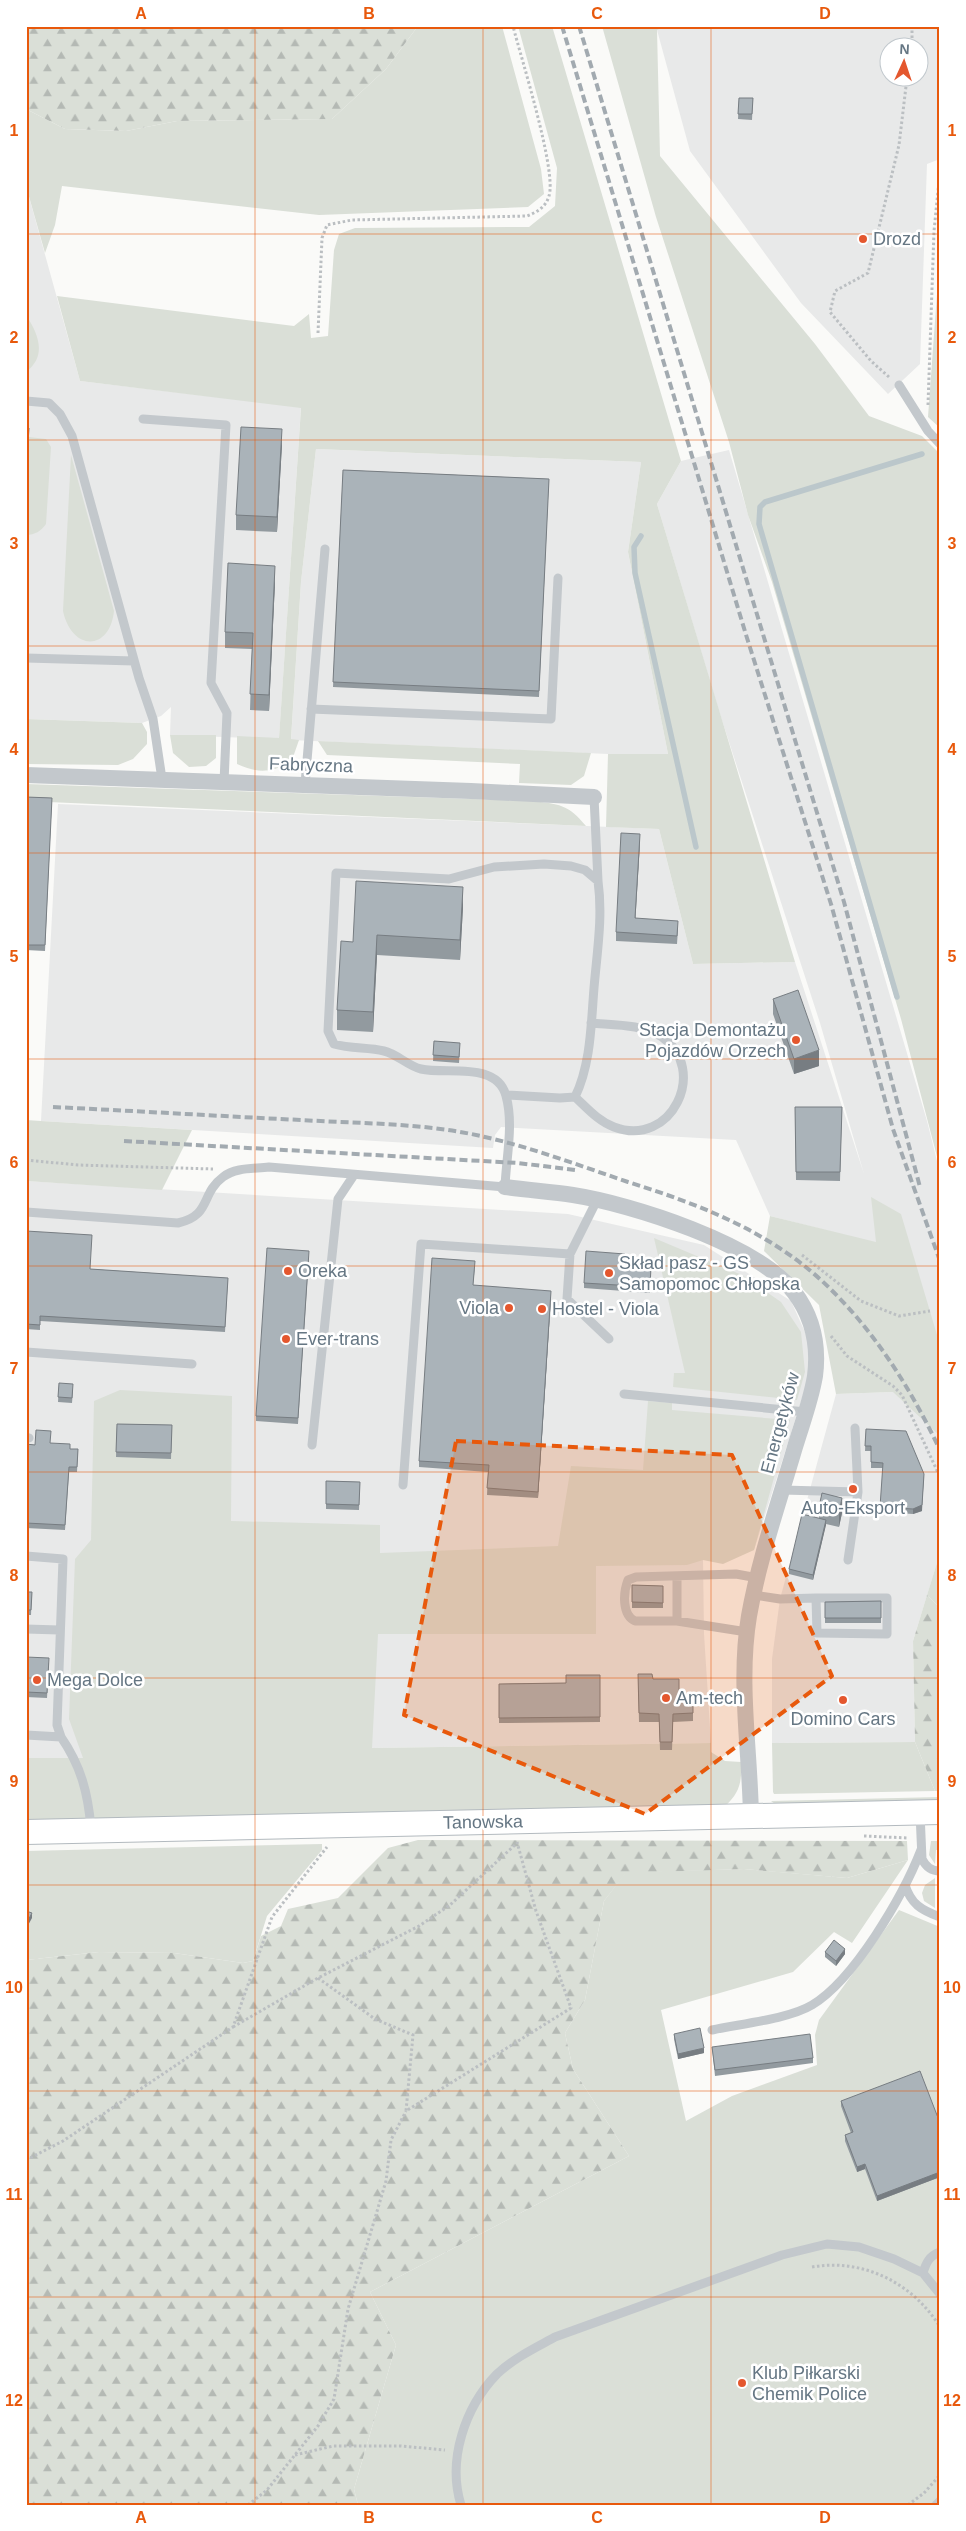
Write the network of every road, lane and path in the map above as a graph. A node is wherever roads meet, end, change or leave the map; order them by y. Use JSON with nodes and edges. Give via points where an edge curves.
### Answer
{"nodes":[{"id":1,"x":513,"y":26,"type":"edge"},
{"id":2,"x":939,"y":26,"type":"edge"},
{"id":3,"x":940,"y":60,"type":"edge"},
{"id":4,"x":906,"y":88,"type":"edge"},
{"id":5,"x":940,"y":171,"type":"edge"},
{"id":6,"x":318,"y":333,"type":"dead end"},
{"id":7,"x":899,"y":385,"type":"joint"},
{"id":8,"x":26,"y":402,"type":"edge"},
{"id":9,"x":143,"y":420,"type":"dead end"},
{"id":10,"x":928,"y":431,"type":"junction"},
{"id":11,"x":940,"y":444,"type":"edge"},
{"id":12,"x":325,"y":549,"type":"dead end"},
{"id":13,"x":558,"y":578,"type":"dead end"},
{"id":14,"x":26,"y":658,"type":"edge"},
{"id":15,"x":134,"y":661,"type":"junction"},
{"id":16,"x":311,"y":709,"type":"junction"},
{"id":17,"x":26,"y":775,"type":"edge"},
{"id":18,"x":162,"y":779,"type":"junction"},
{"id":19,"x":224,"y":782,"type":"junction"},
{"id":20,"x":305,"y":784,"type":"junction"},
{"id":21,"x":594,"y":797,"type":"joint"},
{"id":22,"x":598,"y":881,"type":"junction"},
{"id":23,"x":591,"y":1023,"type":"junction"},
{"id":24,"x":506,"y":1095,"type":"junction"},
{"id":25,"x":575,"y":1097,"type":"junction"},
{"id":26,"x":26,"y":1160,"type":"edge"},
{"id":27,"x":239,"y":1170,"type":"junction"},
{"id":28,"x":354,"y":1175,"type":"junction"},
{"id":29,"x":505,"y":1187,"type":"junction"},
{"id":30,"x":597,"y":1200,"type":"junction"},
{"id":31,"x":26,"y":1212,"type":"edge"},
{"id":32,"x":570,"y":1254,"type":"junction"},
{"id":33,"x":802,"y":1255,"type":"dead end"},
{"id":34,"x":930,"y":1311,"type":"dead end"},
{"id":35,"x":811,"y":1323,"type":"junction"},
{"id":36,"x":609,"y":1338,"type":"dead end"},
{"id":37,"x":26,"y":1352,"type":"edge"},
{"id":38,"x":192,"y":1364,"type":"dead end"},
{"id":39,"x":624,"y":1394,"type":"dead end"},
{"id":40,"x":806,"y":1412,"type":"junction"},
{"id":41,"x":855,"y":1428,"type":"dead end"},
{"id":42,"x":312,"y":1445,"type":"dead end"},
{"id":43,"x":940,"y":1477,"type":"edge"},
{"id":44,"x":403,"y":1485,"type":"dead end"},
{"id":45,"x":782,"y":1490,"type":"junction"},
{"id":46,"x":858,"y":1492,"type":"junction"},
{"id":47,"x":26,"y":1556,"type":"edge"},
{"id":48,"x":848,"y":1560,"type":"dead end"},
{"id":49,"x":677,"y":1576,"type":"junction"},
{"id":50,"x":758,"y":1578,"type":"junction"},
{"id":51,"x":754,"y":1595,"type":"junction"},
{"id":52,"x":816,"y":1598,"type":"junction"},
{"id":53,"x":677,"y":1621,"type":"junction"},
{"id":54,"x":26,"y":1629,"type":"edge"},
{"id":55,"x":59,"y":1630,"type":"junction"},
{"id":56,"x":747,"y":1632,"type":"junction"},
{"id":57,"x":26,"y":1735,"type":"edge"},
{"id":58,"x":61,"y":1736,"type":"junction"},
{"id":59,"x":930,"y":1812,"type":"edge"},
{"id":60,"x":751,"y":1817,"type":"junction"},
{"id":61,"x":337,"y":1826,"type":"junction"},
{"id":62,"x":92,"y":1831,"type":"junction"},
{"id":63,"x":26,"y":1832,"type":"edge"},
{"id":64,"x":519,"y":1833,"type":"junction"},
{"id":65,"x":921,"y":1850,"type":"junction"},
{"id":66,"x":940,"y":1871,"type":"edge"},
{"id":67,"x":905,"y":1885,"type":"junction"},
{"id":68,"x":940,"y":1916,"type":"edge"},
{"id":69,"x":318,"y":1978,"type":"junction"},
{"id":70,"x":233,"y":2026,"type":"junction"},
{"id":71,"x":712,"y":2030,"type":"dead end"},
{"id":72,"x":406,"y":2111,"type":"junction"},
{"id":73,"x":26,"y":2160,"type":"edge"},
{"id":74,"x":940,"y":2252,"type":"edge"},
{"id":75,"x":812,"y":2267,"type":"dead end"},
{"id":76,"x":923,"y":2273,"type":"junction"},
{"id":77,"x":940,"y":2294,"type":"edge"},
{"id":78,"x":940,"y":2327,"type":"edge"},
{"id":79,"x":458,"y":2450,"type":"junction"},
{"id":80,"x":294,"y":2455,"type":"junction"},
{"id":81,"x":940,"y":2475,"type":"edge"},
{"id":82,"x":940,"y":2502,"type":"edge"},
{"id":83,"x":248,"y":2505,"type":"edge"},
{"id":84,"x":462,"y":2505,"type":"edge"},
{"id":85,"x":908,"y":2505,"type":"edge"},
{"id":86,"x":936,"y":2505,"type":"edge"}],
"edges":[{"from":1,"to":6,"type":"path","via":[[550,169],[549,196],[541,210],[527,216],[352,220],[327,225],[322,238]]},
{"from":2,"to":3,"type":"path"},
{"from":4,"to":7,"type":"path","via":[[899,145],[868,273],[835,291],[830,312],[871,361]]},
{"from":5,"to":10,"type":"path","via":[[934,231]]},
{"from":7,"to":10,"type":"lane"},
{"from":8,"to":15,"type":"lane","via":[[49,403],[60,414],[72,436]]},
{"from":9,"to":19,"type":"lane","via":[[226,425],[211,683],[227,713]]},
{"from":10,"to":11,"type":"lane"},
{"from":12,"to":16,"type":"lane"},
{"from":13,"to":16,"type":"lane","via":[[551,719]]},
{"from":14,"to":15,"type":"lane"},
{"from":15,"to":18,"type":"lane","via":[[153,720]]},
{"from":16,"to":20,"type":"lane"},
{"from":17,"to":18,"type":"street","name":"Fabryczna"},
{"from":18,"to":19,"type":"street","name":"Fabryczna"},
{"from":19,"to":20,"type":"street","name":"Fabryczna"},
{"from":20,"to":21,"type":"street","name":"Fabryczna"},
{"from":21,"to":22,"type":"lane"},
{"from":22,"to":23,"type":"lane","via":[[601,905]]},
{"from":22,"to":24,"type":"lane","via":[[585,870],[544,864],[494,867],[449,878],[336,873],[328,1030],[334,1044],[383,1051],[420,1069],[478,1072],[501,1085]]},
{"from":23,"to":25,"type":"lane","via":[[583,1081]]},
{"from":23,"to":25,"type":"lane","via":[[639,1028],[661,1036],[677,1050],[682,1067],[682,1088],[666,1119],[654,1127],[636,1131],[613,1127],[598,1119]]},
{"from":24,"to":25,"type":"lane"},
{"from":24,"to":29,"type":"lane"},
{"from":26,"to":27,"type":"path","via":[[78,1165]]},
{"from":27,"to":28,"type":"lane","via":[[269,1167]]},
{"from":27,"to":31,"type":"lane","via":[[223,1177],[208,1193],[204,1207],[192,1219],[178,1223]]},
{"from":28,"to":29,"type":"lane"},
{"from":28,"to":42,"type":"lane","via":[[338,1199]]},
{"from":29,"to":30,"type":"street","name":"Energetyków"},
{"from":30,"to":32,"type":"lane"},
{"from":30,"to":35,"type":"street","name":"Energetyków","via":[[686,1228],[725,1244],[767,1268],[793,1291]]},
{"from":32,"to":36,"type":"lane","via":[[567,1299]]},
{"from":32,"to":44,"type":"lane","via":[[421,1244]]},
{"from":33,"to":34,"type":"path","via":[[861,1301],[898,1316]]},
{"from":35,"to":40,"type":"street","name":"Energetyków","via":[[816,1340],[815,1376]]},
{"from":35,"to":43,"type":"path","via":[[833,1338],[847,1356],[902,1394]]},
{"from":37,"to":38,"type":"lane"},
{"from":39,"to":40,"type":"lane"},
{"from":40,"to":45,"type":"street","name":"Energetyków"},
{"from":41,"to":46,"type":"lane"},
{"from":45,"to":46,"type":"lane"},
{"from":45,"to":50,"type":"street","name":"Energetyków"},
{"from":46,"to":48,"type":"lane"},
{"from":47,"to":55,"type":"lane","via":[[63,1559]]},
{"from":49,"to":50,"type":"lane","via":[[736,1574]]},
{"from":49,"to":53,"type":"lane"},
{"from":49,"to":53,"type":"lane","via":[[636,1578],[628,1580],[625,1586],[629,1618],[635,1621]]},
{"from":50,"to":51,"type":"street","name":"Energetyków"},
{"from":51,"to":52,"type":"lane","via":[[780,1599]]},
{"from":51,"to":56,"type":"street","name":"Energetyków"},
{"from":52,"to":52,"type":"lane","via":[[887,1598],[887,1634],[817,1634]]},
{"from":53,"to":56,"type":"lane"},
{"from":54,"to":55,"type":"lane"},
{"from":55,"to":58,"type":"lane","via":[[57,1725]]},
{"from":56,"to":60,"type":"street","name":"Energetyków","via":[[744,1696]]},
{"from":57,"to":58,"type":"lane"},
{"from":58,"to":62,"type":"lane","via":[[82,1774]]},
{"from":59,"to":60,"type":"main road","name":"Tanowska"},
{"from":59,"to":65,"type":"lane"},
{"from":60,"to":64,"type":"main road","name":"Tanowska"},
{"from":61,"to":62,"type":"main road","name":"Tanowska"},
{"from":61,"to":64,"type":"main road","name":"Tanowska"},
{"from":61,"to":70,"type":"path","via":[[332,1841],[272,1917]]},
{"from":62,"to":63,"type":"main road","name":"Tanowska"},
{"from":64,"to":69,"type":"path","via":[[450,1905],[419,1926]]},
{"from":64,"to":72,"type":"path","via":[[536,1911],[571,2008]]},
{"from":65,"to":66,"type":"lane","via":[[926,1866]]},
{"from":65,"to":67,"type":"lane"},
{"from":67,"to":68,"type":"lane","via":[[910,1899],[921,1910]]},
{"from":67,"to":71,"type":"lane","via":[[853,1965],[827,1994],[796,2012]]},
{"from":69,"to":70,"type":"path"},
{"from":69,"to":72,"type":"path","via":[[375,2019],[413,2035]]},
{"from":70,"to":73,"type":"path","via":[[62,2142]]},
{"from":72,"to":80,"type":"path","via":[[391,2140],[386,2180],[348,2309],[334,2399],[318,2426]]},
{"from":74,"to":76,"type":"lane","via":[[926,2262]]},
{"from":75,"to":78,"type":"path","via":[[851,2266],[882,2275],[921,2300]]},
{"from":76,"to":77,"type":"lane"},
{"from":76,"to":79,"type":"lane","via":[[858,2247],[827,2244],[782,2255],[555,2337],[521,2355],[498,2374],[481,2394],[465,2425]]},
{"from":79,"to":80,"type":"path","via":[[333,2446]]},
{"from":79,"to":84,"type":"lane","via":[[456,2472]]},
{"from":80,"to":83,"type":"path","via":[[267,2490]]},
{"from":81,"to":85,"type":"path"},
{"from":82,"to":86,"type":"lane"}]}
